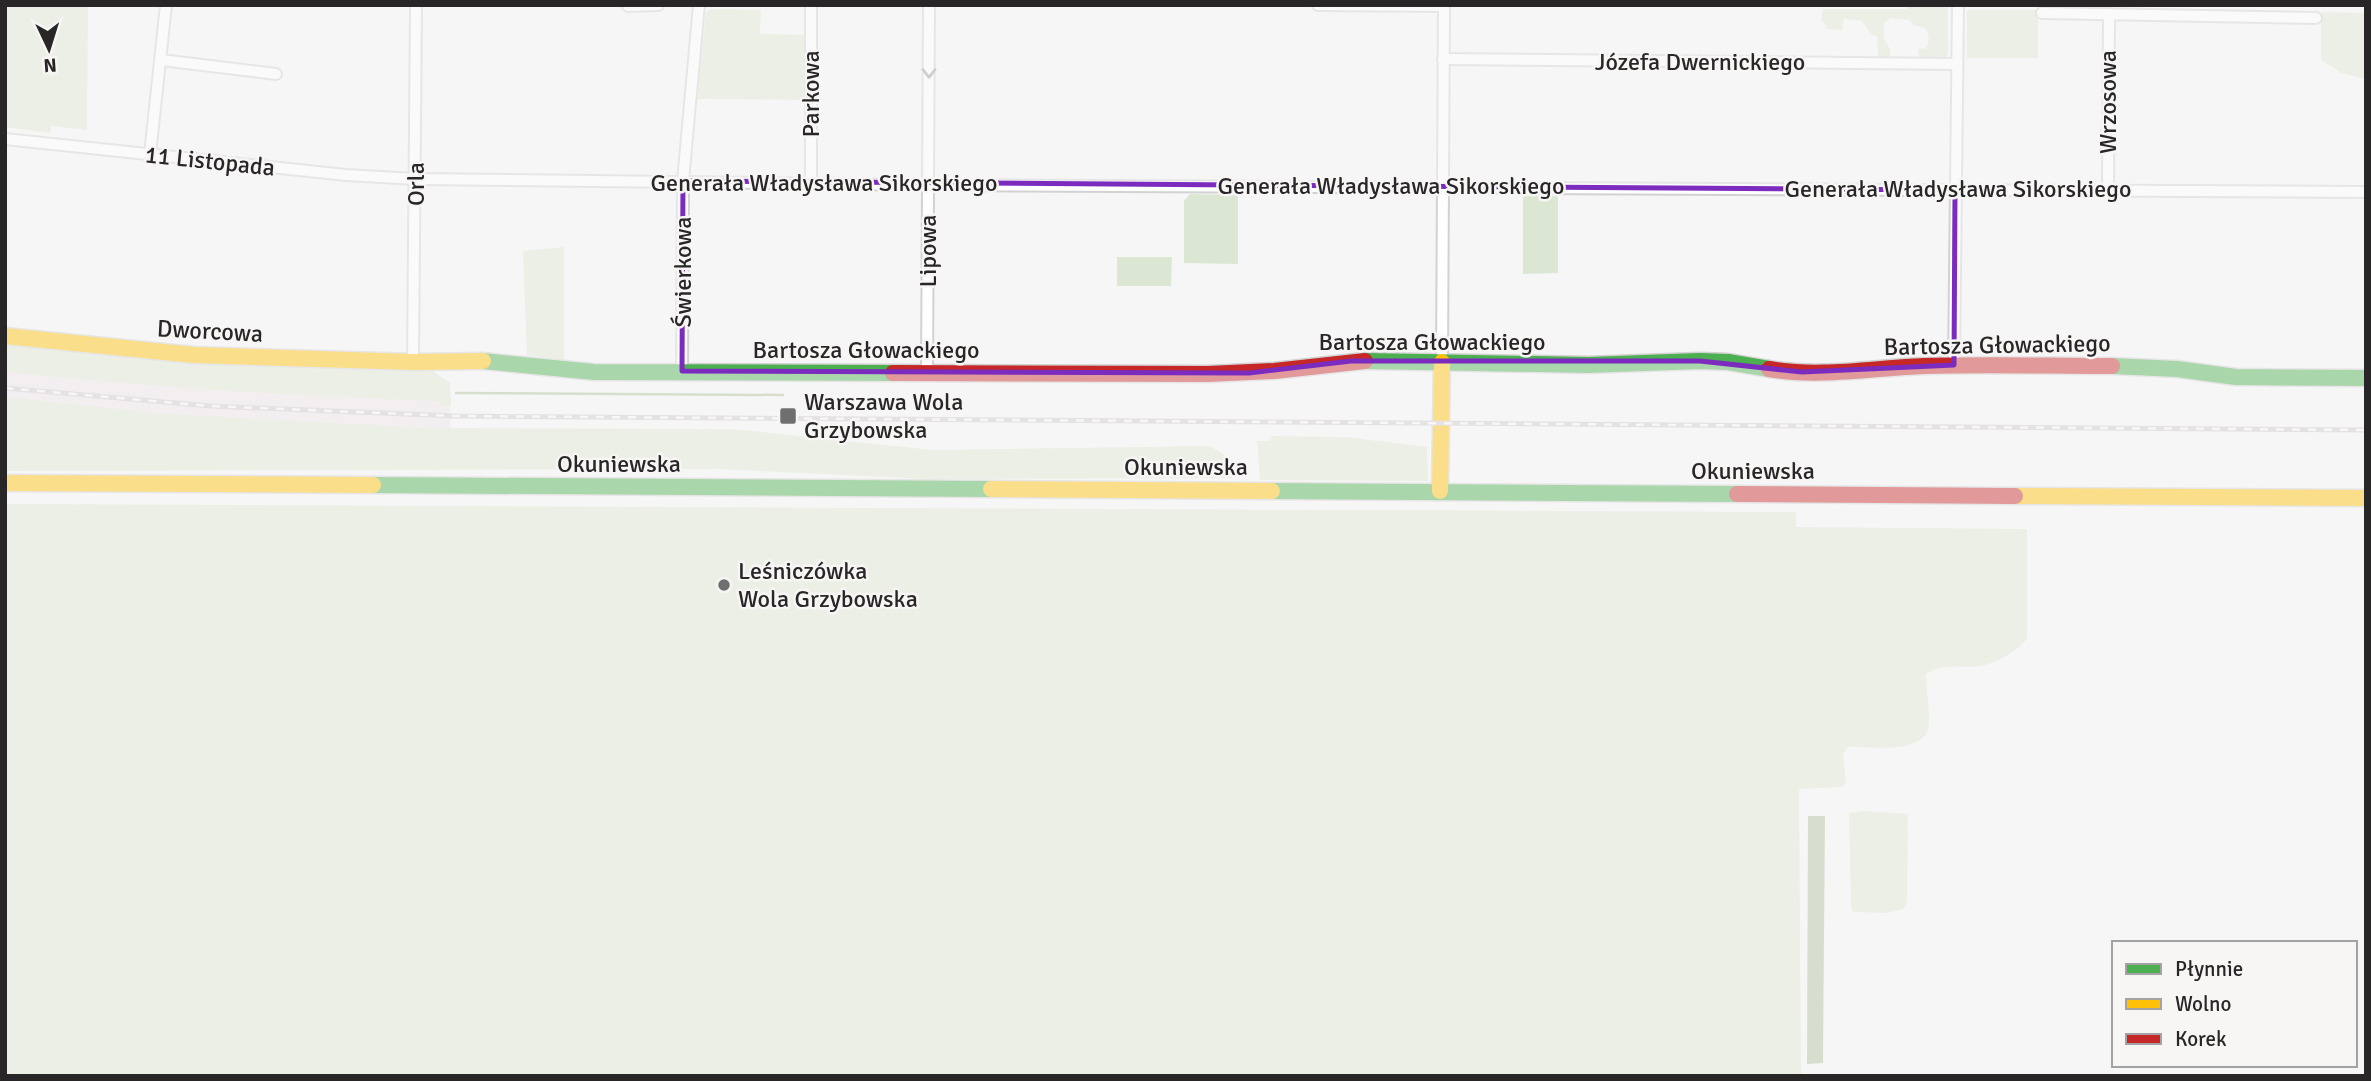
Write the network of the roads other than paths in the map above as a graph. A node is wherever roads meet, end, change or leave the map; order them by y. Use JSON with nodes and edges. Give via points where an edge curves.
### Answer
{"nodes":[{"id":1,"x":166,"y":5,"type":"edge"},
{"id":2,"x":416,"y":5,"type":"edge"},
{"id":3,"x":658,"y":5,"type":"edge"},
{"id":4,"x":699,"y":5,"type":"edge"},
{"id":5,"x":811,"y":5,"type":"edge"},
{"id":6,"x":929,"y":5,"type":"edge"},
{"id":7,"x":1318,"y":5,"type":"edge"},
{"id":8,"x":1958,"y":5,"type":"edge"},
{"id":9,"x":628,"y":6,"type":"edge"},
{"id":10,"x":1444,"y":6,"type":"edge"},
{"id":11,"x":2042,"y":13,"type":"dead end"},
{"id":12,"x":2109,"y":14,"type":"junction"},
{"id":13,"x":2316,"y":18,"type":"dead end"},
{"id":14,"x":161,"y":60,"type":"junction"},
{"id":15,"x":1443,"y":60,"type":"junction"},
{"id":16,"x":1958,"y":64,"type":"junction"},
{"id":17,"x":276,"y":74,"type":"dead end"},
{"id":18,"x":5,"y":139,"type":"edge"},
{"id":19,"x":150,"y":154,"type":"junction"},
{"id":20,"x":416,"y":179,"type":"junction"},
{"id":21,"x":683,"y":181,"type":"junction"},
{"id":22,"x":811,"y":182,"type":"junction"},
{"id":23,"x":928,"y":184,"type":"junction"},
{"id":24,"x":1442,"y":186,"type":"junction"},
{"id":25,"x":1955,"y":190,"type":"junction"},
{"id":26,"x":2108,"y":190,"type":"junction"},
{"id":27,"x":2366,"y":192,"type":"edge"},
{"id":28,"x":5,"y":336,"type":"edge"},
{"id":29,"x":414,"y":362,"type":"junction"},
{"id":30,"x":1442,"y":362,"type":"junction"},
{"id":31,"x":1954,"y":365,"type":"junction"},
{"id":32,"x":682,"y":372,"type":"junction"},
{"id":33,"x":927,"y":372,"type":"junction"},
{"id":34,"x":2366,"y":378,"type":"edge"},
{"id":35,"x":5,"y":483,"type":"edge"},
{"id":36,"x":1440,"y":491,"type":"junction"},
{"id":37,"x":2366,"y":498,"type":"edge"}],
"edges":[{"from":1,"to":14,"type":"street"},
{"from":2,"to":20,"type":"street","name":"Orla"},
{"from":3,"to":9,"type":"street"},
{"from":4,"to":21,"type":"street","name":"Świerkowa"},
{"from":5,"to":22,"type":"street","name":"Parkowa"},
{"from":6,"to":23,"type":"street","name":"Lipowa","one_way":true},
{"from":7,"to":10,"type":"street"},
{"from":8,"to":16,"type":"street"},
{"from":10,"to":15,"type":"street"},
{"from":11,"to":12,"type":"street"},
{"from":12,"to":13,"type":"street"},
{"from":12,"to":26,"type":"street","name":"Wrzosowa"},
{"from":14,"to":17,"type":"street"},
{"from":14,"to":19,"type":"street"},
{"from":15,"to":16,"type":"street","name":"Józefa Dwernickiego"},
{"from":15,"to":24,"type":"street"},
{"from":16,"to":25,"type":"street"},
{"from":18,"to":19,"type":"street","name":"11 Listopada"},
{"from":19,"to":20,"type":"street","name":"11 Listopada"},
{"from":20,"to":21,"type":"street","name":"Generała Władysława Sikorskiego"},
{"from":20,"to":29,"type":"street","name":"Orla"},
{"from":21,"to":22,"type":"street","name":"Generała Władysława Sikorskiego"},
{"from":21,"to":32,"type":"street","name":"Świerkowa"},
{"from":22,"to":23,"type":"street","name":"Generała Władysława Sikorskiego"},
{"from":23,"to":24,"type":"street","name":"Generała Władysława Sikorskiego"},
{"from":23,"to":33,"type":"street","name":"Lipowa"},
{"from":24,"to":25,"type":"street","name":"Generała Władysława Sikorskiego"},
{"from":24,"to":30,"type":"street"},
{"from":25,"to":26,"type":"street","name":"Generała Władysława Sikorskiego"},
{"from":25,"to":31,"type":"street"},
{"from":26,"to":27,"type":"street","name":"Generała Władysława Sikorskiego"},
{"from":28,"to":29,"type":"street","name":"Dworcowa","via":[[194,355]]},
{"from":29,"to":32,"type":"street","name":"Bartosza Głowackiego","via":[[467,360],[594,372]]},
{"from":30,"to":31,"type":"street","name":"Bartosza Głowackiego","via":[[1588,365],[1700,361],[1802,372]]},
{"from":30,"to":33,"type":"street","name":"Bartosza Głowackiego","via":[[1351,361],[1208,374]]},
{"from":30,"to":36,"type":"street"},
{"from":31,"to":34,"type":"street","name":"Bartosza Głowackiego","via":[[2155,366],[2236,377]]},
{"from":32,"to":33,"type":"street","name":"Bartosza Głowackiego"},
{"from":35,"to":36,"type":"street","name":"Okuniewska"},
{"from":36,"to":37,"type":"street","name":"Okuniewska"}]}
